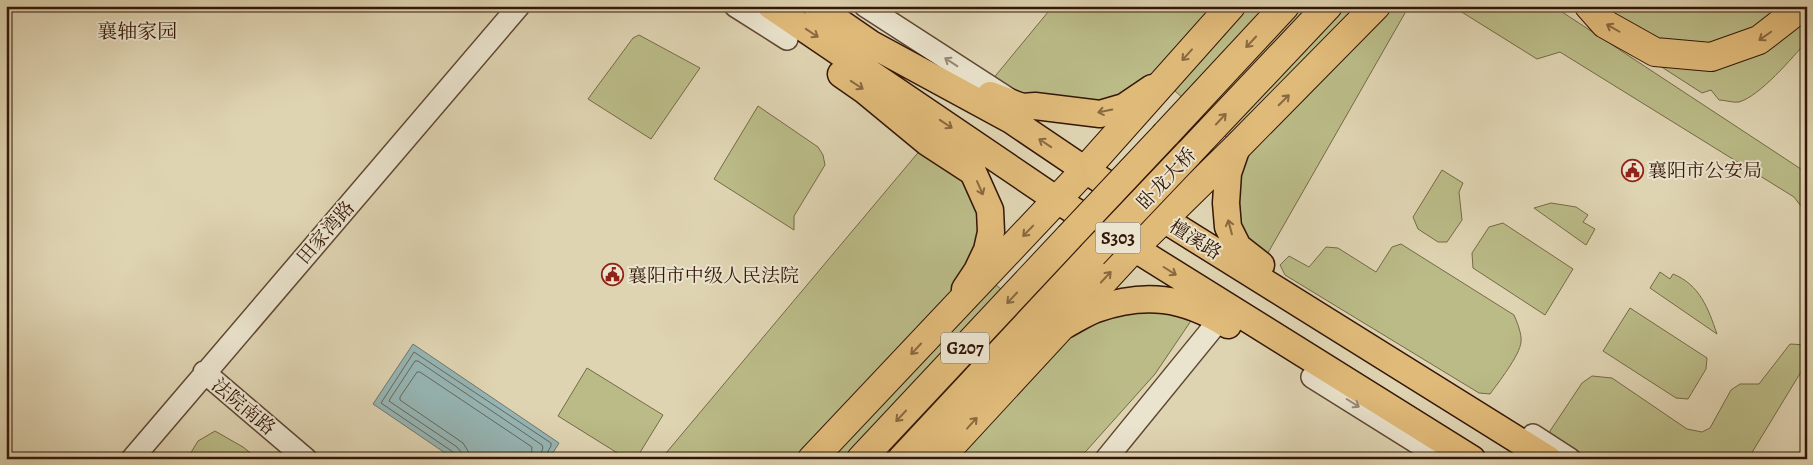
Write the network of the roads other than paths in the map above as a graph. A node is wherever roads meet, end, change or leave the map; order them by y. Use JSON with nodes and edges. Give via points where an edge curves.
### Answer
{"nodes":[{"id":1,"x":519,"y":6,"type":"edge"},
{"id":2,"x":735,"y":6,"type":"edge"},
{"id":3,"x":764,"y":6,"type":"edge"},
{"id":4,"x":771,"y":6,"type":"edge"},
{"id":5,"x":816,"y":6,"type":"edge"},
{"id":6,"x":864,"y":6,"type":"edge"},
{"id":7,"x":1231,"y":6,"type":"edge"},
{"id":8,"x":1285,"y":6,"type":"edge"},
{"id":9,"x":1328,"y":6,"type":"edge"},
{"id":10,"x":1376,"y":6,"type":"edge"},
{"id":11,"x":1589,"y":6,"type":"edge"},
{"id":12,"x":1803,"y":6,"type":"edge"},
{"id":13,"x":787,"y":39,"type":"junction"},
{"id":14,"x":886,"y":52,"type":"junction"},
{"id":15,"x":1163,"y":81,"type":"junction"},
{"id":16,"x":1022,"y":106,"type":"junction"},
{"id":17,"x":1237,"y":147,"type":"junction"},
{"id":18,"x":1085,"y":170,"type":"junction"},
{"id":19,"x":1058,"y":200,"type":"junction"},
{"id":20,"x":1163,"y":218,"type":"junction"},
{"id":21,"x":1134,"y":248,"type":"junction"},
{"id":22,"x":1225,"y":314,"type":"junction"},
{"id":23,"x":945,"y":318,"type":"junction"},
{"id":24,"x":1348,"y":319,"type":"junction"},
{"id":25,"x":1056,"y":330,"type":"junction"},
{"id":26,"x":1375,"y":350,"type":"junction"},
{"id":27,"x":204,"y":372,"type":"junction"},
{"id":28,"x":1312,"y":377,"type":"junction"},
{"id":29,"x":1351,"y":383,"type":"junction"},
{"id":30,"x":132,"y":459,"type":"edge"},
{"id":31,"x":306,"y":459,"type":"edge"},
{"id":32,"x":812,"y":459,"type":"edge"},
{"id":33,"x":861,"y":459,"type":"edge"},
{"id":34,"x":902,"y":459,"type":"edge"},
{"id":35,"x":939,"y":459,"type":"edge"},
{"id":36,"x":1106,"y":459,"type":"edge"},
{"id":37,"x":1443,"y":459,"type":"edge"},
{"id":38,"x":1472,"y":459,"type":"edge"},
{"id":39,"x":1548,"y":459,"type":"edge"},
{"id":40,"x":1570,"y":459,"type":"edge"}],
"edges":[{"from":1,"to":27,"type":"street","name":"田家湾路"},
{"from":2,"to":13,"type":"street"},
{"from":3,"to":13,"type":"main road"},
{"from":4,"to":19,"type":"main road","number":"S303","one_way":true},
{"from":5,"to":14,"type":"main road","name":"檀溪路","number":"S303"},
{"from":16,"to":6,"type":"street","one_way":true},
{"from":7,"to":15,"type":"highway","one_way":true},
{"from":8,"to":33,"type":"highway","name":"卧龙大桥","number":"G207","one_way":true,"bridge":true},
{"from":34,"to":9,"type":"highway","name":"卧龙大桥","number":"G207","one_way":true,"bridge":true},
{"from":17,"to":10,"type":"highway","one_way":true},
{"from":12,"to":11,"type":"highway","one_way":true,"via":[[1759,40],[1711,57],[1655,52],[1605,24]]},
{"from":13,"to":23,"type":"main road","one_way":true,"via":[[864,90],[927,142],[973,172],[990,210],[991,232],[977,271]]},
{"from":14,"to":16,"type":"main road","via":[[965,87]]},
{"from":18,"to":14,"type":"main road","name":"檀溪路","number":"S303","one_way":true,"via":[[1010,120]]},
{"from":15,"to":16,"type":"main road","one_way":true,"via":[[1124,107],[1100,114]]},
{"from":15,"to":18,"type":"highway"},
{"from":17,"to":20,"type":"highway"},
{"from":24,"to":17,"type":"main road","one_way":true,"via":[[1238,247],[1228,227],[1226,203],[1228,173]]},
{"from":18,"to":19,"type":"highway"},
{"from":18,"to":20,"type":"main road","name":"檀溪路","number":"S303"},
{"from":19,"to":21,"type":"main road","number":"S303"},
{"from":19,"to":23,"type":"highway","one_way":true},
{"from":20,"to":21,"type":"highway"},
{"from":20,"to":26,"type":"main road","name":"檀溪路","number":"S303"},
{"from":21,"to":22,"type":"main road","number":"S303","one_way":true},
{"from":25,"to":21,"type":"highway","one_way":true},
{"from":22,"to":25,"type":"main road","via":[[1167,299],[1135,299],[1095,310]]},
{"from":22,"to":28,"type":"main road"},
{"from":22,"to":29,"type":"main road","number":"S303"},
{"from":22,"to":36,"type":"street"},
{"from":23,"to":32,"type":"highway","one_way":true},
{"from":24,"to":26,"type":"main road"},
{"from":24,"to":40,"type":"street"},
{"from":35,"to":25,"type":"highway","one_way":true},
{"from":26,"to":39,"type":"main road","name":"檀溪路","number":"S303"},
{"from":27,"to":30,"type":"street","name":"田家湾路"},
{"from":27,"to":31,"type":"street","name":"法院南路"},
{"from":28,"to":29,"type":"main road"},
{"from":28,"to":37,"type":"street","one_way":true},
{"from":29,"to":38,"type":"main road","number":"S303"}]}
